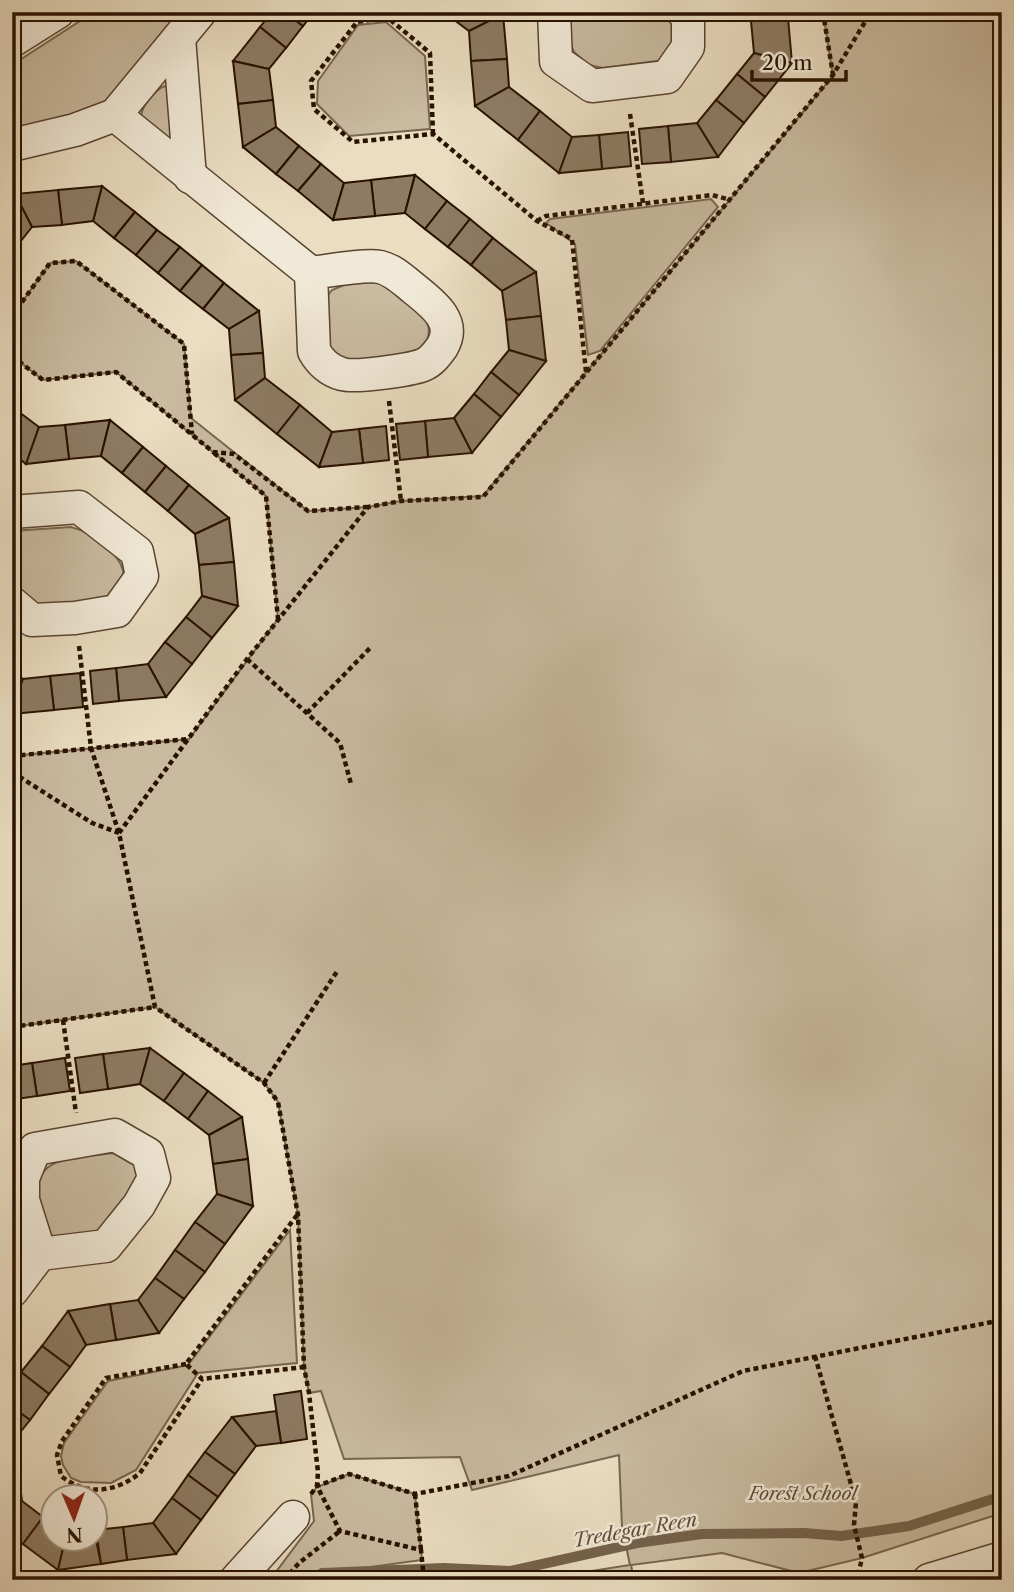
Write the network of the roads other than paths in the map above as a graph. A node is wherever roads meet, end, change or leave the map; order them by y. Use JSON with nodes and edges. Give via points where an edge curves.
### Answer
{"nodes":[{"id":1,"x":58,"y":12,"type":"edge"},
{"id":2,"x":200,"y":12,"type":"edge"},
{"id":3,"x":554,"y":12,"type":"edge"},
{"id":4,"x":683,"y":12,"type":"edge"},
{"id":5,"x":179,"y":38,"type":"junction"},
{"id":6,"x":12,"y":41,"type":"edge"},
{"id":7,"x":115,"y":115,"type":"junction"},
{"id":8,"x":12,"y":145,"type":"edge"},
{"id":9,"x":190,"y":177,"type":"junction"},
{"id":10,"x":311,"y":273,"type":"junction"},
{"id":11,"x":12,"y":512,"type":"edge"},
{"id":12,"x":12,"y":603,"type":"edge"},
{"id":13,"x":40,"y":1254,"type":"junction"},
{"id":14,"x":12,"y":1291,"type":"edge"},
{"id":15,"x":293,"y":1517,"type":"dead end"},
{"id":16,"x":1002,"y":1558,"type":"edge"},
{"id":17,"x":236,"y":1580,"type":"edge"},
{"id":18,"x":929,"y":1580,"type":"edge"}],
"edges":[{"from":1,"to":6,"type":"street"},
{"from":2,"to":5,"type":"street"},
{"from":3,"to":4,"type":"street","via":[[556,61],[593,86],[667,77],[688,47],[688,16]]},
{"from":5,"to":7,"type":"street"},
{"from":5,"to":9,"type":"street"},
{"from":7,"to":8,"type":"street"},
{"from":7,"to":9,"type":"street"},
{"from":9,"to":10,"type":"street"},
{"from":10,"to":10,"type":"street","via":[[379,266],[395,273],[439,309],[447,328],[443,346],[433,358],[415,367],[343,374],[319,360],[314,351]]},
{"from":11,"to":12,"type":"street","via":[[79,507],[137,552],[142,576],[117,611],[32,620]]},
{"from":13,"to":13,"type":"street","via":[[106,1246],[154,1178],[148,1154],[115,1135],[35,1149],[23,1178],[23,1200]]},
{"from":13,"to":14,"type":"street"},
{"from":15,"to":17,"type":"street"},
{"from":16,"to":18,"type":"street"}]}
